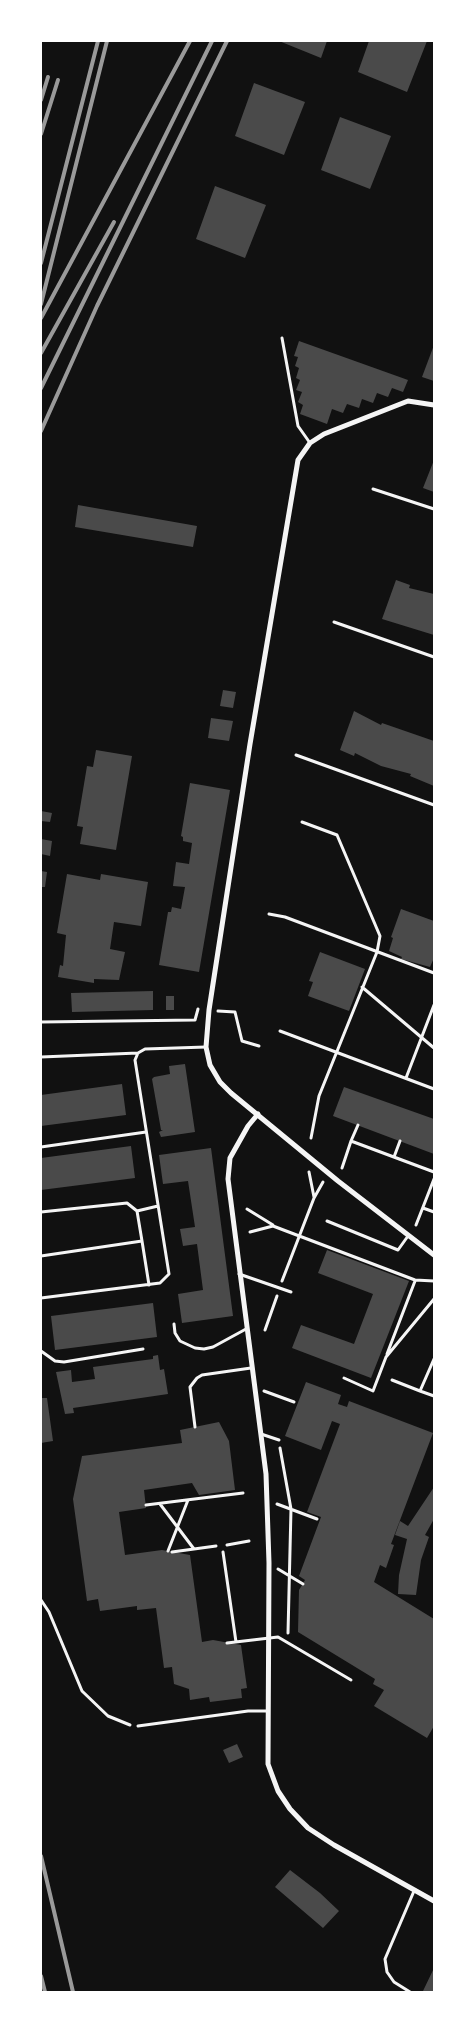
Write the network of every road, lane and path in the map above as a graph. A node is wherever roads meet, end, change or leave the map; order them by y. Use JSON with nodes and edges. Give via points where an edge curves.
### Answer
{"nodes":[{"id":1,"x":282,"y":338,"type":"dead end"},
{"id":2,"x":434,"y":406,"type":"edge"},
{"id":3,"x":310,"y":443,"type":"junction"},
{"id":4,"x":373,"y":489,"type":"dead end"},
{"id":5,"x":434,"y":510,"type":"edge"},
{"id":6,"x":334,"y":622,"type":"dead end"},
{"id":7,"x":434,"y":657,"type":"edge"},
{"id":8,"x":296,"y":755,"type":"dead end"},
{"id":9,"x":434,"y":805,"type":"edge"},
{"id":10,"x":302,"y":822,"type":"dead end"},
{"id":11,"x":268,"y":914,"type":"dead end"},
{"id":12,"x":377,"y":952,"type":"junction"},
{"id":13,"x":434,"y":973,"type":"edge"},
{"id":14,"x":362,"y":987,"type":"junction"},
{"id":15,"x":434,"y":1005,"type":"edge"},
{"id":16,"x":197,"y":1008,"type":"dead end"},
{"id":17,"x":218,"y":1011,"type":"dead end"},
{"id":18,"x":41,"y":1022,"type":"edge"},
{"id":19,"x":280,"y":1031,"type":"dead end"},
{"id":20,"x":422,"y":1037,"type":"junction"},
{"id":21,"x":259,"y":1046,"type":"dead end"},
{"id":22,"x":206,"y":1047,"type":"junction"},
{"id":23,"x":434,"y":1048,"type":"edge"},
{"id":24,"x":336,"y":1050,"type":"junction"},
{"id":25,"x":138,"y":1052,"type":"junction"},
{"id":26,"x":41,"y":1056,"type":"edge"},
{"id":27,"x":406,"y":1078,"type":"junction"},
{"id":28,"x":434,"y":1089,"type":"edge"},
{"id":29,"x":258,"y":1114,"type":"junction"},
{"id":30,"x":358,"y":1125,"type":"dead end"},
{"id":31,"x":146,"y":1132,"type":"junction"},
{"id":32,"x":311,"y":1138,"type":"dead end"},
{"id":33,"x":352,"y":1141,"type":"junction"},
{"id":34,"x":400,"y":1141,"type":"dead end"},
{"id":35,"x":41,"y":1148,"type":"edge"},
{"id":36,"x":394,"y":1157,"type":"junction"},
{"id":37,"x":342,"y":1168,"type":"dead end"},
{"id":38,"x":308,"y":1169,"type":"dead end"},
{"id":39,"x":434,"y":1172,"type":"edge"},
{"id":40,"x":434,"y":1179,"type":"edge"},
{"id":41,"x":323,"y":1182,"type":"dead end"},
{"id":42,"x":314,"y":1198,"type":"junction"},
{"id":43,"x":158,"y":1206,"type":"junction"},
{"id":44,"x":247,"y":1208,"type":"dead end"},
{"id":45,"x":423,"y":1208,"type":"junction"},
{"id":46,"x":137,"y":1211,"type":"junction"},
{"id":47,"x":41,"y":1212,"type":"edge"},
{"id":48,"x":434,"y":1212,"type":"edge"},
{"id":49,"x":327,"y":1221,"type":"dead end"},
{"id":50,"x":416,"y":1225,"type":"dead end"},
{"id":51,"x":273,"y":1226,"type":"junction"},
{"id":52,"x":250,"y":1232,"type":"dead end"},
{"id":53,"x":299,"y":1235,"type":"junction"},
{"id":54,"x":409,"y":1235,"type":"junction"},
{"id":55,"x":142,"y":1241,"type":"junction"},
{"id":56,"x":434,"y":1255,"type":"edge"},
{"id":57,"x":41,"y":1256,"type":"edge"},
{"id":58,"x":239,"y":1274,"type":"junction"},
{"id":59,"x":415,"y":1280,"type":"junction"},
{"id":60,"x":434,"y":1281,"type":"edge"},
{"id":61,"x":149,"y":1285,"type":"junction"},
{"id":62,"x":280,"y":1288,"type":"junction"},
{"id":63,"x":291,"y":1292,"type":"dead end"},
{"id":64,"x":41,"y":1298,"type":"edge"},
{"id":65,"x":434,"y":1299,"type":"edge"},
{"id":66,"x":174,"y":1324,"type":"dead end"},
{"id":67,"x":246,"y":1329,"type":"junction"},
{"id":68,"x":265,"y":1330,"type":"dead end"},
{"id":69,"x":143,"y":1349,"type":"dead end"},
{"id":70,"x":41,"y":1351,"type":"edge"},
{"id":71,"x":386,"y":1357,"type":"junction"},
{"id":72,"x":434,"y":1359,"type":"edge"},
{"id":73,"x":251,"y":1368,"type":"junction"},
{"id":74,"x":344,"y":1378,"type":"dead end"},
{"id":75,"x":392,"y":1380,"type":"dead end"},
{"id":76,"x":254,"y":1388,"type":"junction"},
{"id":77,"x":420,"y":1391,"type":"junction"},
{"id":78,"x":434,"y":1396,"type":"edge"},
{"id":79,"x":294,"y":1402,"type":"dead end"},
{"id":80,"x":195,"y":1427,"type":"dead end"},
{"id":81,"x":261,"y":1434,"type":"junction"},
{"id":82,"x":279,"y":1440,"type":"joint"},
{"id":83,"x":243,"y":1493,"type":"dead end"},
{"id":84,"x":188,"y":1500,"type":"junction"},
{"id":85,"x":267,"y":1500,"type":"junction"},
{"id":86,"x":160,"y":1503,"type":"junction"},
{"id":87,"x":146,"y":1505,"type":"dead end"},
{"id":88,"x":291,"y":1509,"type":"junction"},
{"id":89,"x":317,"y":1519,"type":"dead end"},
{"id":90,"x":177,"y":1527,"type":"junction"},
{"id":91,"x":249,"y":1542,"type":"dead end"},
{"id":92,"x":194,"y":1549,"type":"junction"},
{"id":93,"x":223,"y":1552,"type":"dead end"},
{"id":94,"x":279,"y":1569,"type":"dead end"},
{"id":95,"x":290,"y":1576,"type":"junction"},
{"id":96,"x":303,"y":1584,"type":"dead end"},
{"id":97,"x":41,"y":1600,"type":"edge"},
{"id":98,"x":269,"y":1637,"type":"junction"},
{"id":99,"x":236,"y":1642,"type":"junction"},
{"id":100,"x":287,"y":1642,"type":"junction"},
{"id":101,"x":226,"y":1643,"type":"dead end"},
{"id":102,"x":350,"y":1680,"type":"dead end"},
{"id":103,"x":267,"y":1711,"type":"junction"},
{"id":104,"x":138,"y":1726,"type":"joint"},
{"id":105,"x":414,"y":1890,"type":"junction"},
{"id":106,"x":434,"y":1901,"type":"edge"},
{"id":107,"x":410,"y":1992,"type":"edge"}],
"edges":[{"from":1,"to":3,"type":"lane","via":[[298,426]]},
{"from":2,"to":3,"type":"street","via":[[408,401],[324,434]]},
{"from":3,"to":22,"type":"street","via":[[298,460],[256,705]]},
{"from":4,"to":5,"type":"path"},
{"from":6,"to":7,"type":"path"},
{"from":8,"to":9,"type":"path"},
{"from":10,"to":12,"type":"path","via":[[337,835],[380,936]]},
{"from":11,"to":12,"type":"path","via":[[285,917]]},
{"from":12,"to":13,"type":"path"},
{"from":12,"to":14,"type":"path"},
{"from":14,"to":20,"type":"path"},
{"from":14,"to":24,"type":"path"},
{"from":15,"to":20,"type":"path"},
{"from":16,"to":18,"type":"path","via":[[196,1020]]},
{"from":17,"to":21,"type":"path","via":[[235,1012],[242,1041]]},
{"from":19,"to":24,"type":"path"},
{"from":20,"to":23,"type":"path"},
{"from":20,"to":27,"type":"path"},
{"from":22,"to":25,"type":"lane"},
{"from":22,"to":29,"type":"street","via":[[210,1065],[220,1082]]},
{"from":24,"to":27,"type":"path"},
{"from":24,"to":32,"type":"path","via":[[319,1096]]},
{"from":25,"to":26,"type":"lane"},
{"from":25,"to":31,"type":"lane","via":[[135,1060]]},
{"from":27,"to":28,"type":"path"},
{"from":29,"to":54,"type":"street"},
{"from":29,"to":58,"type":"street","via":[[237,1144],[228,1172]]},
{"from":30,"to":33,"type":"path"},
{"from":31,"to":35,"type":"lane"},
{"from":31,"to":43,"type":"lane"},
{"from":33,"to":36,"type":"path"},
{"from":33,"to":37,"type":"path"},
{"from":34,"to":36,"type":"path"},
{"from":36,"to":39,"type":"path"},
{"from":38,"to":42,"type":"path"},
{"from":40,"to":45,"type":"path"},
{"from":41,"to":42,"type":"path"},
{"from":42,"to":53,"type":"path"},
{"from":43,"to":46,"type":"lane"},
{"from":43,"to":61,"type":"lane","via":[[169,1274],[160,1283]]},
{"from":44,"to":51,"type":"path"},
{"from":45,"to":48,"type":"path"},
{"from":45,"to":50,"type":"path"},
{"from":46,"to":47,"type":"lane","via":[[127,1203]]},
{"from":46,"to":55,"type":"lane"},
{"from":49,"to":54,"type":"lane","via":[[398,1250]]},
{"from":51,"to":52,"type":"path"},
{"from":51,"to":53,"type":"path"},
{"from":53,"to":59,"type":"path"},
{"from":53,"to":62,"type":"path"},
{"from":54,"to":56,"type":"street"},
{"from":55,"to":57,"type":"lane"},
{"from":55,"to":61,"type":"lane"},
{"from":58,"to":62,"type":"lane"},
{"from":58,"to":67,"type":"street"},
{"from":59,"to":60,"type":"path"},
{"from":59,"to":71,"type":"path"},
{"from":61,"to":64,"type":"lane"},
{"from":62,"to":63,"type":"lane"},
{"from":62,"to":68,"type":"path"},
{"from":65,"to":71,"type":"path"},
{"from":66,"to":67,"type":"lane","via":[[180,1341],[204,1349]]},
{"from":67,"to":73,"type":"street"},
{"from":69,"to":70,"type":"lane","via":[[64,1362]]},
{"from":71,"to":74,"type":"path","via":[[373,1390]]},
{"from":72,"to":77,"type":"lane"},
{"from":73,"to":76,"type":"street"},
{"from":73,"to":80,"type":"lane","via":[[196,1378],[190,1387]]},
{"from":75,"to":77,"type":"lane"},
{"from":76,"to":79,"type":"path"},
{"from":76,"to":81,"type":"street"},
{"from":77,"to":78,"type":"lane"},
{"from":81,"to":82,"type":"lane"},
{"from":81,"to":85,"type":"street"},
{"from":82,"to":88,"type":"path"},
{"from":83,"to":84,"type":"path"},
{"from":84,"to":86,"type":"path"},
{"from":84,"to":90,"type":"path"},
{"from":85,"to":88,"type":"path"},
{"from":85,"to":98,"type":"street"},
{"from":86,"to":87,"type":"path"},
{"from":86,"to":90,"type":"path"},
{"from":88,"to":89,"type":"path"},
{"from":88,"to":95,"type":"path"},
{"from":90,"to":92,"type":"path"},
{"from":90,"to":92,"type":"path","via":[[170,1551]]},
{"from":91,"to":92,"type":"path"},
{"from":93,"to":99,"type":"lane"},
{"from":94,"to":95,"type":"path"},
{"from":95,"to":96,"type":"path"},
{"from":95,"to":100,"type":"path"},
{"from":97,"to":104,"type":"path","via":[[82,1691],[108,1716]]},
{"from":98,"to":99,"type":"lane"},
{"from":98,"to":100,"type":"lane"},
{"from":98,"to":103,"type":"street"},
{"from":99,"to":101,"type":"lane"},
{"from":100,"to":102,"type":"lane"},
{"from":103,"to":104,"type":"lane"},
{"from":103,"to":105,"type":"street","via":[[268,1764],[278,1791],[290,1809],[308,1828],[334,1845]]},
{"from":105,"to":106,"type":"street"},
{"from":105,"to":107,"type":"lane","via":[[385,1959],[386,1972],[394,1982]]}]}
